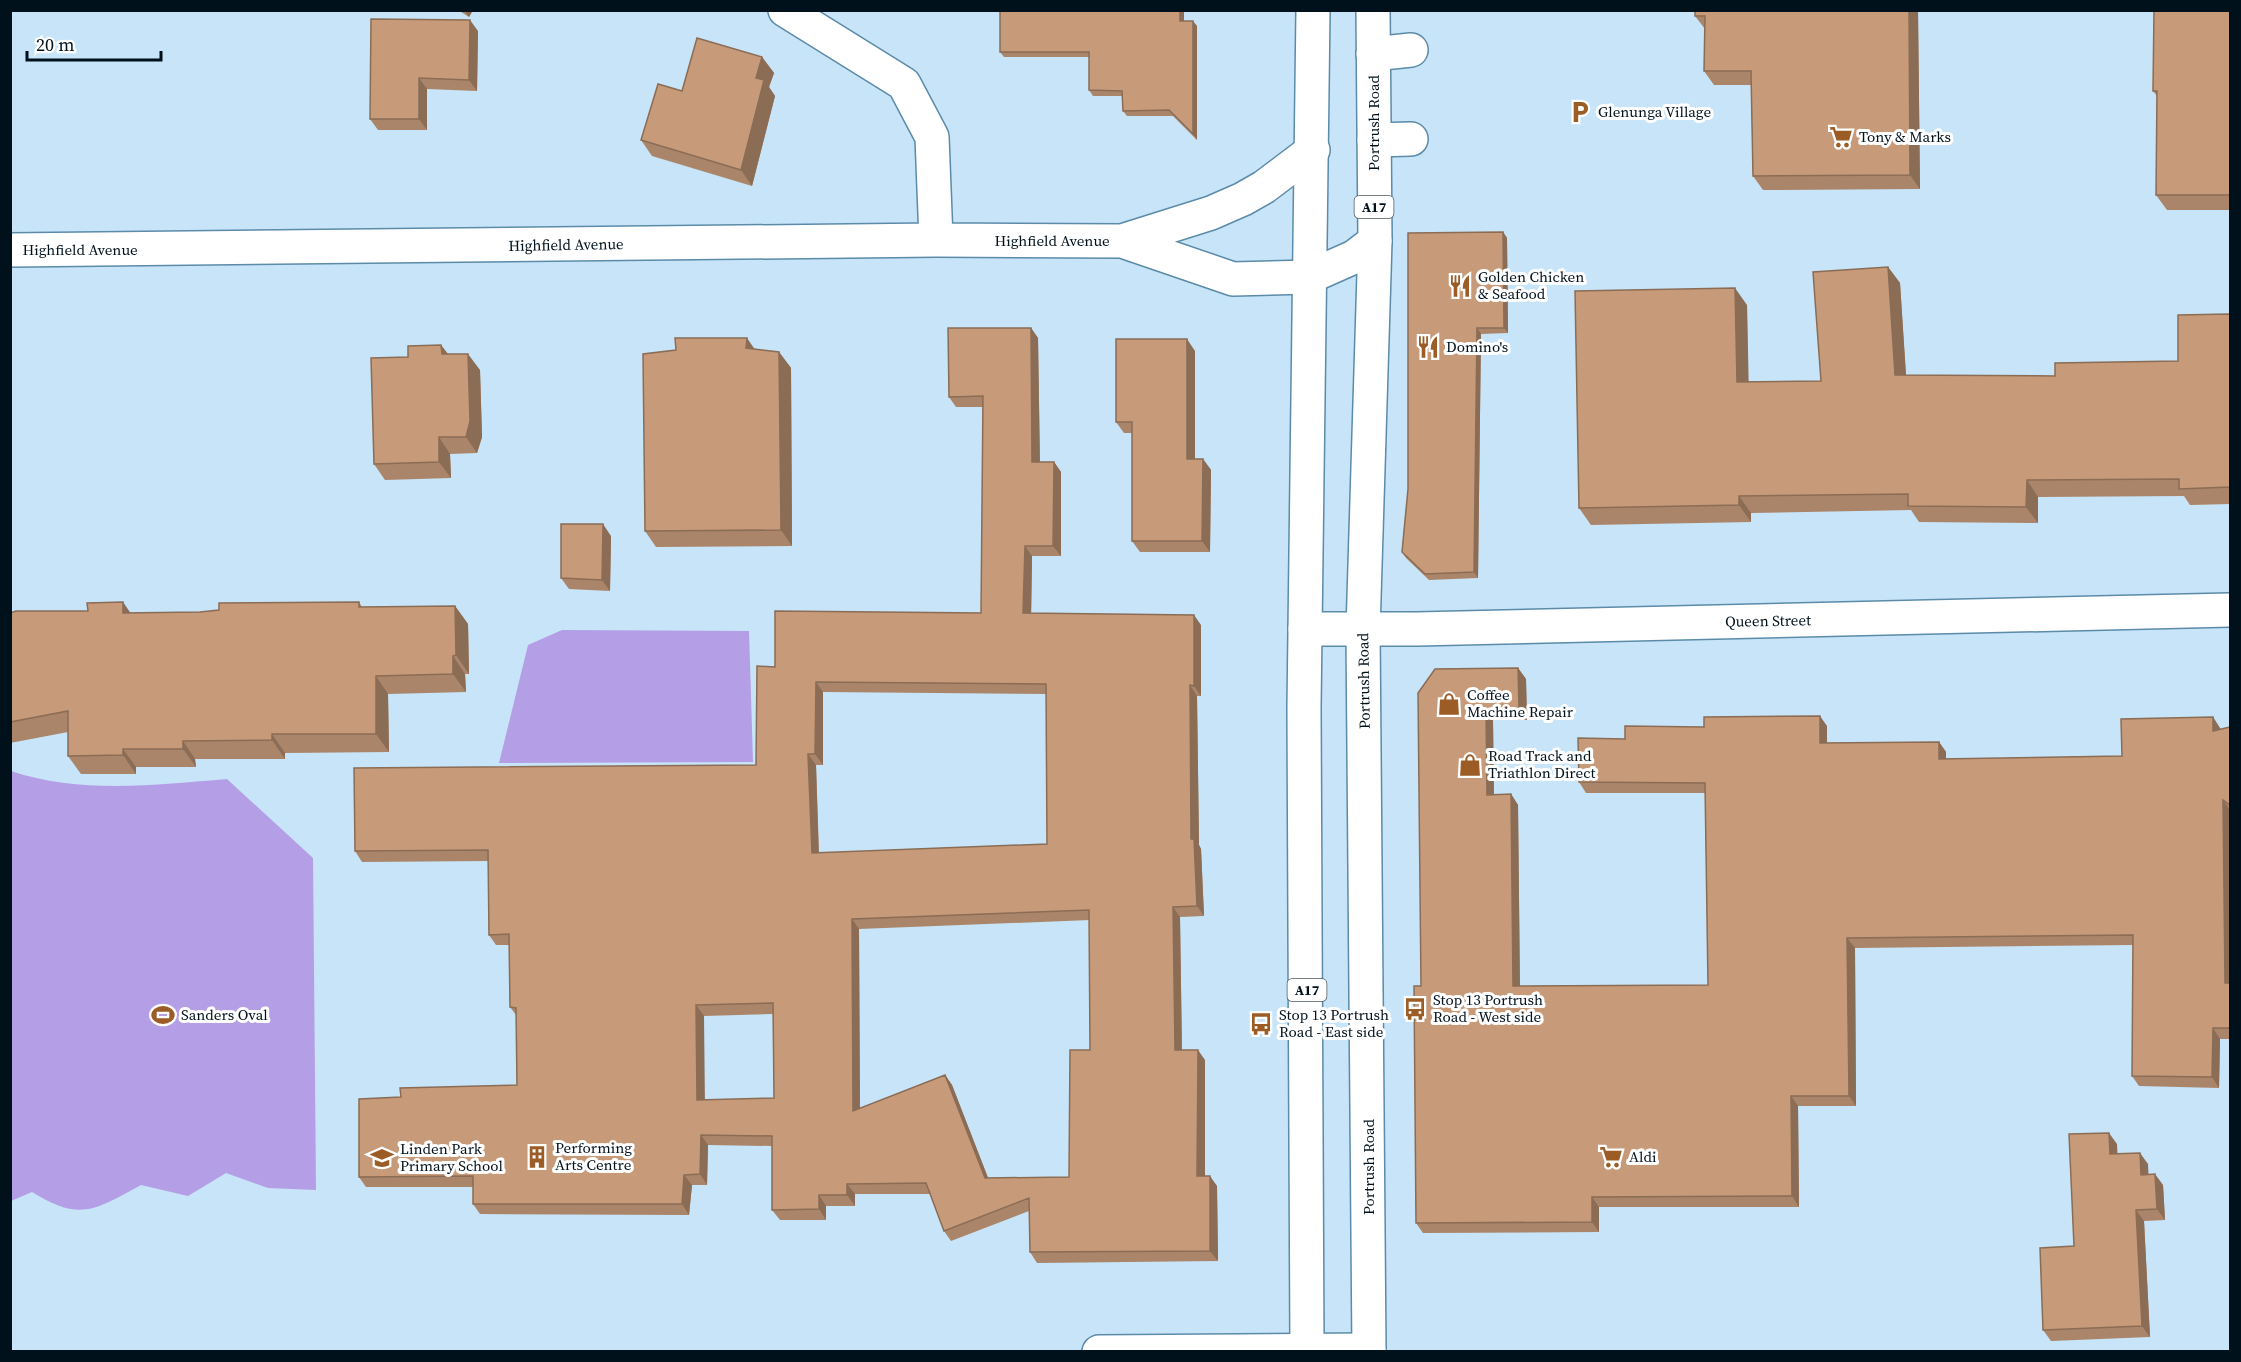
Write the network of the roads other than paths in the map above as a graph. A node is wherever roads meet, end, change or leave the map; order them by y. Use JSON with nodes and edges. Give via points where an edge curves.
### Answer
{"nodes":[{"id":1,"x":785,"y":10,"type":"edge"},
{"id":2,"x":1313,"y":10,"type":"edge"},
{"id":3,"x":1373,"y":10,"type":"edge"},
{"id":4,"x":1411,"y":50,"type":"dead end"},
{"id":5,"x":1373,"y":54,"type":"junction"},
{"id":6,"x":1411,"y":139,"type":"dead end"},
{"id":7,"x":1374,"y":140,"type":"junction"},
{"id":8,"x":1313,"y":150,"type":"junction"},
{"id":9,"x":936,"y":240,"type":"junction"},
{"id":10,"x":1122,"y":241,"type":"junction"},
{"id":11,"x":1375,"y":241,"type":"junction"},
{"id":12,"x":10,"y":250,"type":"edge"},
{"id":13,"x":1309,"y":277,"type":"junction"},
{"id":14,"x":2230,"y":610,"type":"edge"},
{"id":15,"x":1305,"y":629,"type":"junction"},
{"id":16,"x":1363,"y":630,"type":"junction"},
{"id":17,"x":1307,"y":1351,"type":"edge"},
{"id":18,"x":1369,"y":1351,"type":"edge"},
{"id":19,"x":1099,"y":1352,"type":"edge"}],
"edges":[{"from":1,"to":9,"type":"main road","via":[[904,84],[932,137]]},
{"from":2,"to":8,"type":"main road","number":"A17"},
{"from":3,"to":5,"type":"main road","name":"Portrush Road","number":"A17"},
{"from":4,"to":5,"type":"main road"},
{"from":5,"to":7,"type":"main road","name":"Portrush Road","number":"A17"},
{"from":6,"to":7,"type":"main road"},
{"from":7,"to":11,"type":"main road","name":"Portrush Road","number":"A17"},
{"from":8,"to":10,"type":"main road","name":"Highfield Avenue","via":[[1243,199]]},
{"from":8,"to":13,"type":"main road","number":"A17"},
{"from":9,"to":10,"type":"main road","name":"Highfield Avenue"},
{"from":9,"to":12,"type":"main road","name":"Highfield Avenue"},
{"from":10,"to":13,"type":"main road","name":"Highfield Avenue","via":[[1233,279]]},
{"from":11,"to":13,"type":"main road","name":"Highfield Avenue","via":[[1354,257]]},
{"from":11,"to":16,"type":"main road","name":"Portrush Road","number":"A17"},
{"from":13,"to":15,"type":"main road","number":"A17"},
{"from":14,"to":16,"type":"main road","name":"Queen Street"},
{"from":15,"to":16,"type":"main road","name":"Queen Street"},
{"from":15,"to":17,"type":"main road","number":"A17"},
{"from":16,"to":18,"type":"main road","name":"Portrush Road","number":"A17"},
{"from":17,"to":18,"type":"main road"},
{"from":17,"to":19,"type":"main road"}]}
